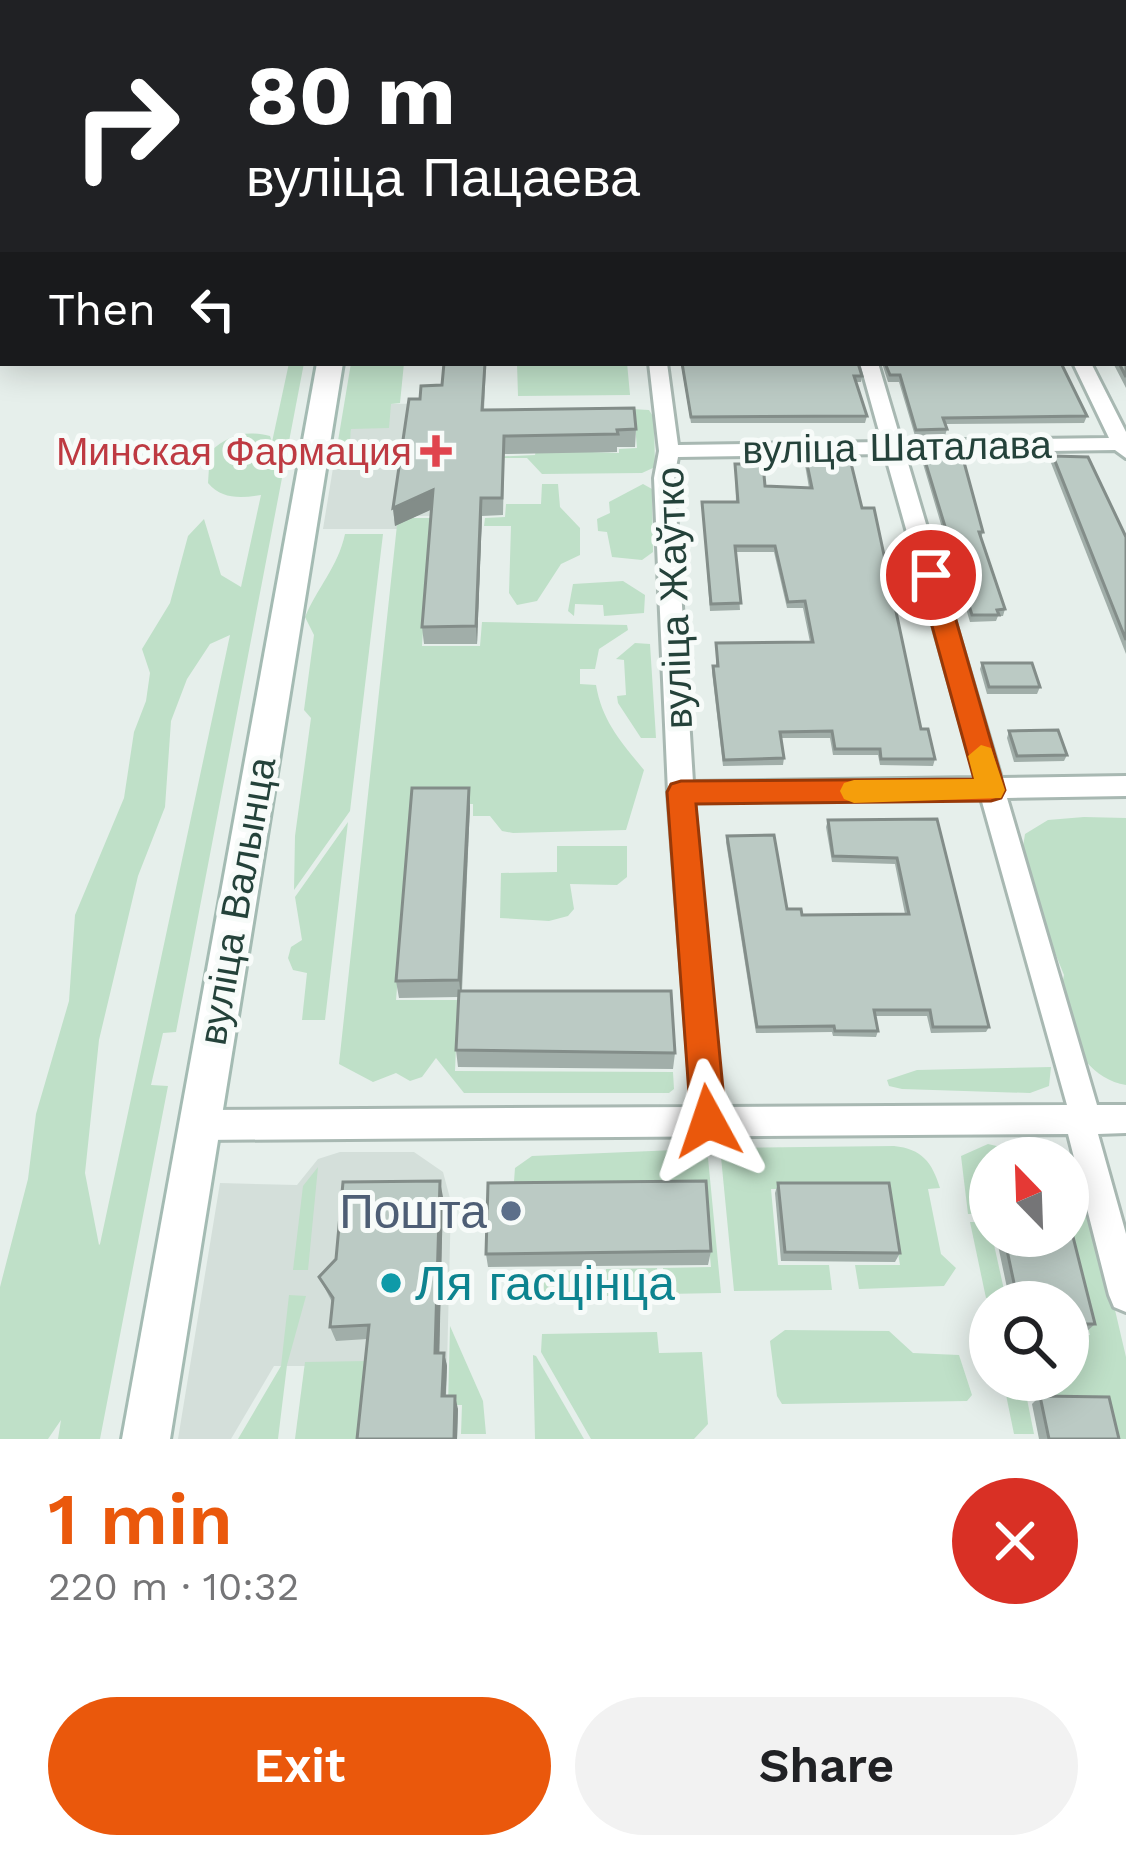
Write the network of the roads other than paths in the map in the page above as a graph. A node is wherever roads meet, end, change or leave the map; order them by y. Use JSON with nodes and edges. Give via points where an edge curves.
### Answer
{"nodes":[{"id":1,"x":837,"y":0,"type":"edge"},
{"id":2,"x":883,"y":0,"type":"edge"},
{"id":3,"x":328,"y":366,"type":"edge"},
{"id":4,"x":658,"y":366,"type":"edge"},
{"id":5,"x":870,"y":366,"type":"edge"},
{"id":6,"x":1084,"y":366,"type":"edge"},
{"id":7,"x":894,"y":447,"type":"junction"},
{"id":8,"x":1124,"y":447,"type":"edge"},
{"id":9,"x":669,"y":451,"type":"junction"},
{"id":10,"x":1126,"y":786,"type":"edge"},
{"id":11,"x":991,"y":790,"type":"junction"},
{"id":12,"x":681,"y":792,"type":"junction"},
{"id":13,"x":1082,"y":1118,"type":"junction"},
{"id":14,"x":1126,"y":1119,"type":"edge"},
{"id":15,"x":708,"y":1121,"type":"junction"},
{"id":16,"x":200,"y":1125,"type":"junction"},
{"id":17,"x":1126,"y":1295,"type":"edge"},
{"id":18,"x":146,"y":1439,"type":"edge"}],
"edges":[{"from":1,"to":2,"type":"street"},
{"from":3,"to":16,"type":"main road","name":"вуліца Валынца"},
{"from":4,"to":9,"type":"street","name":"вуліца Жаўтко"},
{"from":5,"to":7,"type":"street"},
{"from":6,"to":8,"type":"street"},
{"from":7,"to":8,"type":"street","name":"вуліца Шаталава"},
{"from":7,"to":9,"type":"street","name":"вуліца Шаталава"},
{"from":7,"to":11,"type":"street"},
{"from":9,"to":12,"type":"street","name":"вуліца Жаўтко"},
{"from":10,"to":11,"type":"street"},
{"from":11,"to":12,"type":"street"},
{"from":11,"to":13,"type":"street"},
{"from":12,"to":15,"type":"street","name":"вуліца Жаўтко"},
{"from":13,"to":14,"type":"street"},
{"from":13,"to":15,"type":"street"},
{"from":13,"to":17,"type":"street"},
{"from":15,"to":16,"type":"street"},
{"from":16,"to":18,"type":"main road","name":"вуліца Валынца"}]}
